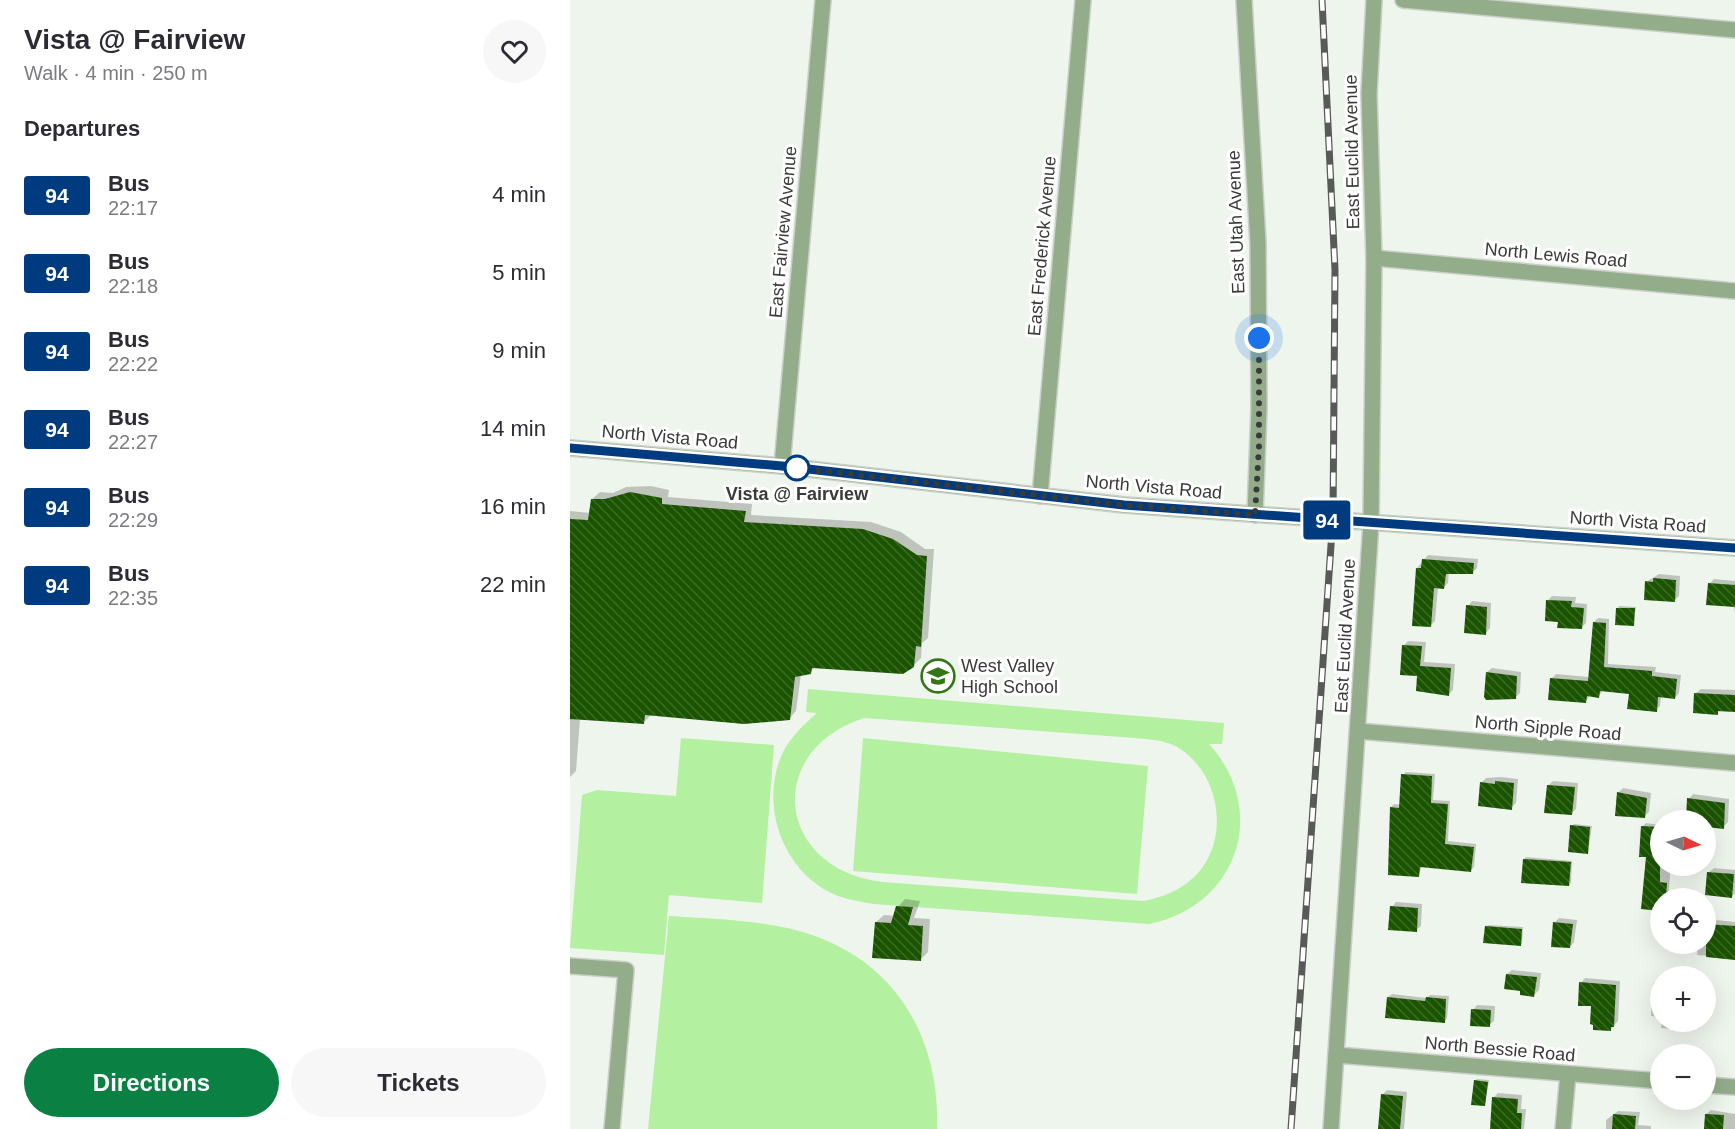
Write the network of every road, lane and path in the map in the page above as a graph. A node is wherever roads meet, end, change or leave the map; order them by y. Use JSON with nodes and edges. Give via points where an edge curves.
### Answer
{"nodes":[{"id":1,"x":822,"y":0,"type":"edge"},
{"id":2,"x":1083,"y":0,"type":"edge"},
{"id":3,"x":1244,"y":0,"type":"edge"},
{"id":4,"x":1374,"y":0,"type":"edge"},
{"id":5,"x":1403,"y":0,"type":"edge"},
{"id":6,"x":1735,"y":30,"type":"edge"},
{"id":7,"x":1374,"y":258,"type":"junction"},
{"id":8,"x":1735,"y":291,"type":"edge"},
{"id":9,"x":570,"y":448,"type":"edge"},
{"id":10,"x":782,"y":466,"type":"junction"},
{"id":11,"x":1040,"y":496,"type":"junction"},
{"id":12,"x":1255,"y":515,"type":"junction"},
{"id":13,"x":1371,"y":523,"type":"junction"},
{"id":14,"x":1735,"y":548,"type":"edge"},
{"id":15,"x":1359,"y":731,"type":"junction"},
{"id":16,"x":1735,"y":763,"type":"edge"},
{"id":17,"x":570,"y":966,"type":"edge"},
{"id":18,"x":1336,"y":1055,"type":"junction"},
{"id":19,"x":1568,"y":1074,"type":"junction"},
{"id":20,"x":1650,"y":1080,"type":"edge"},
{"id":21,"x":1716,"y":1086,"type":"edge"},
{"id":22,"x":1735,"y":1087,"type":"edge"},
{"id":23,"x":612,"y":1129,"type":"edge"},
{"id":24,"x":1331,"y":1129,"type":"edge"},
{"id":25,"x":1563,"y":1129,"type":"edge"}],
"edges":[{"from":1,"to":10,"type":"street","name":"East Fairview Avenue"},
{"from":2,"to":11,"type":"street","name":"East Frederick Avenue"},
{"from":3,"to":12,"type":"street","name":"East Utah Avenue","via":[[1258,243]]},
{"from":4,"to":7,"type":"street","name":"East Euclid Avenue","via":[[1369,94]]},
{"from":5,"to":6,"type":"street"},
{"from":7,"to":8,"type":"street","name":"North Lewis Road"},
{"from":7,"to":13,"type":"street","name":"East Euclid Avenue"},
{"from":9,"to":10,"type":"street","name":"North Vista Road"},
{"from":10,"to":11,"type":"street","name":"North Vista Road"},
{"from":11,"to":12,"type":"street","name":"North Vista Road"},
{"from":12,"to":13,"type":"street","name":"North Vista Road"},
{"from":13,"to":14,"type":"street","name":"North Vista Road"},
{"from":13,"to":15,"type":"street","name":"East Euclid Avenue"},
{"from":15,"to":16,"type":"street","name":"North Sipple Road"},
{"from":15,"to":18,"type":"street","name":"East Euclid Avenue"},
{"from":17,"to":23,"type":"street","via":[[626,970]]},
{"from":18,"to":19,"type":"street","name":"North Bessie Road"},
{"from":18,"to":24,"type":"street","name":"East Euclid Avenue"},
{"from":19,"to":20,"type":"street","name":"North Bessie Road"},
{"from":19,"to":25,"type":"street"},
{"from":21,"to":22,"type":"street"}]}
